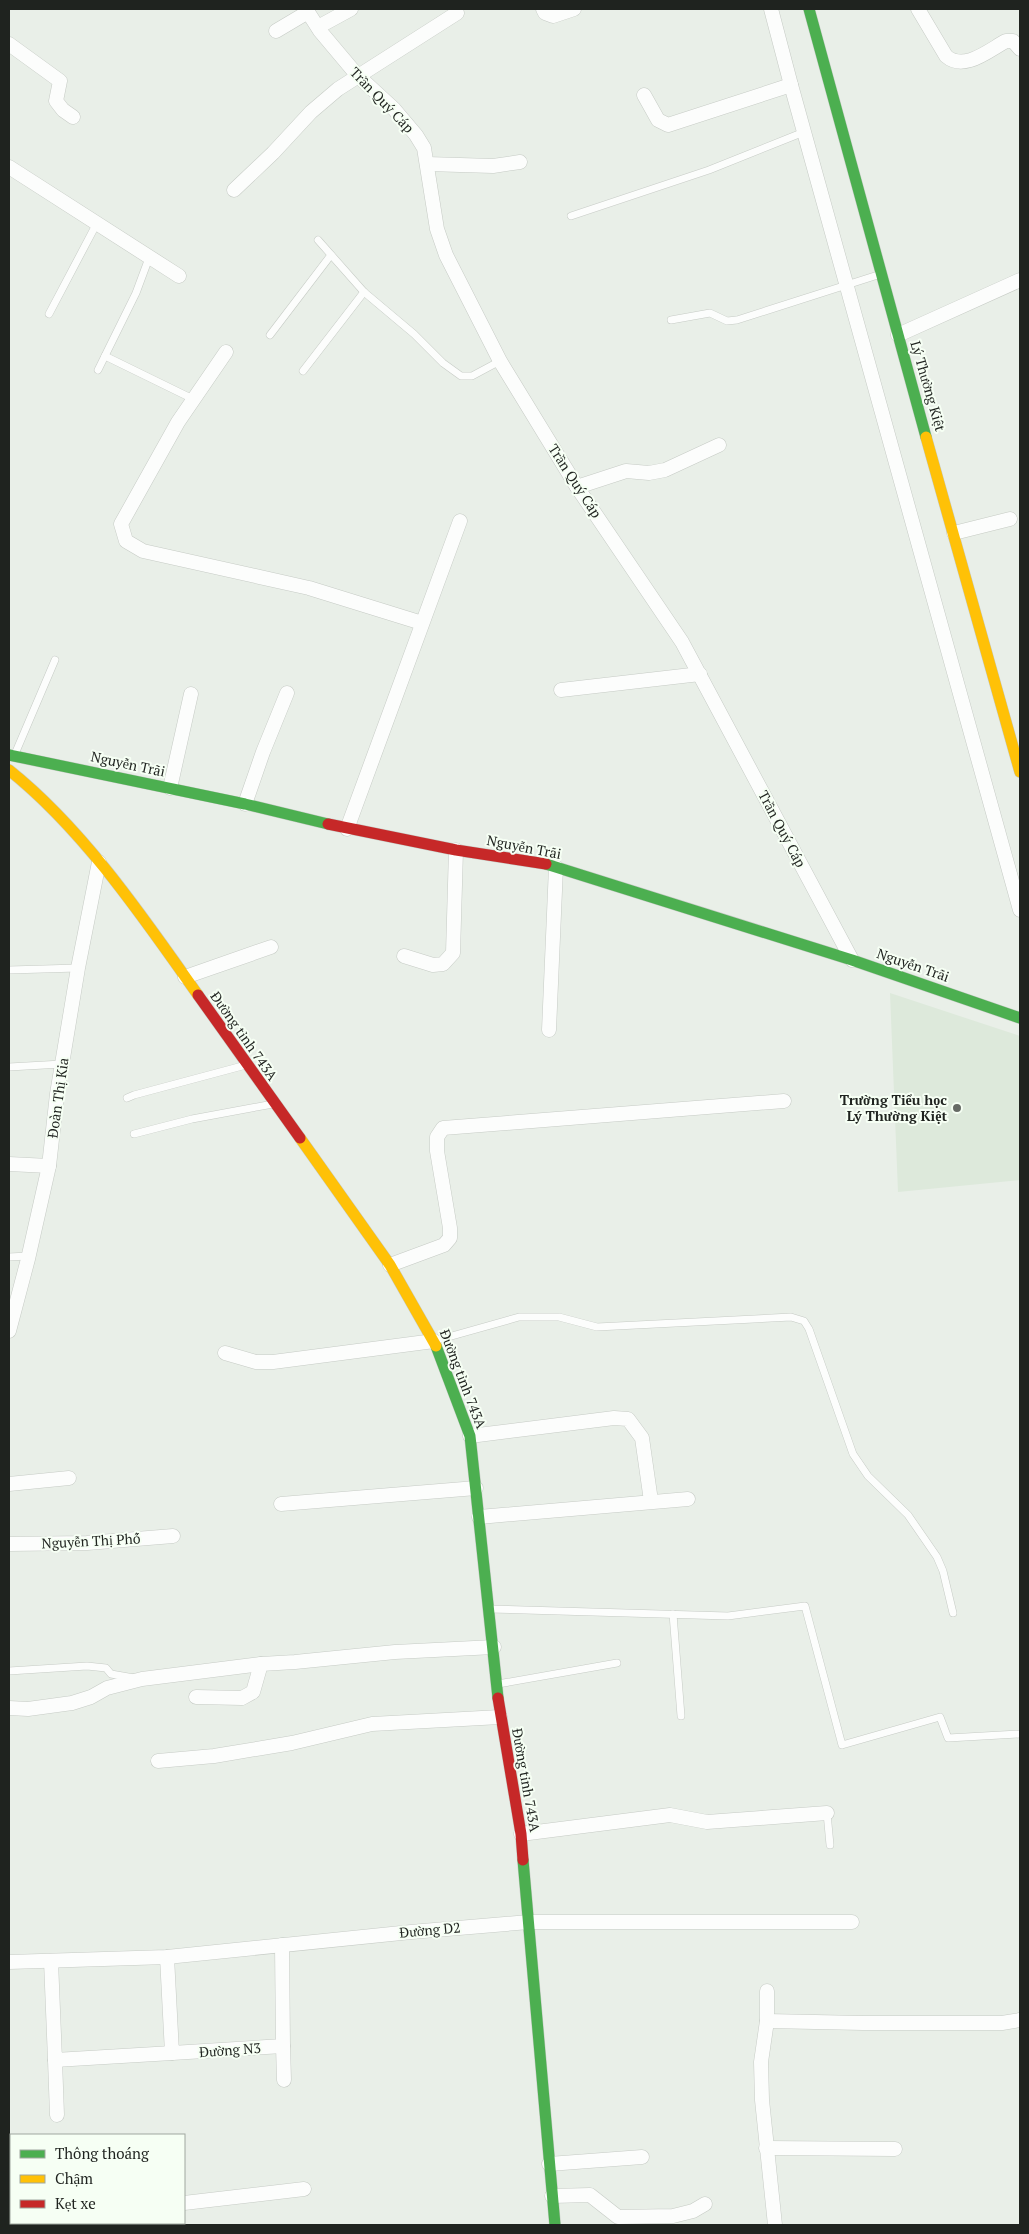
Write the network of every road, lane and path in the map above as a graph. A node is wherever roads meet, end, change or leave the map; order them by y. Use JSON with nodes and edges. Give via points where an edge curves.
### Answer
{"nodes":[{"id":1,"x":351,"y":9,"type":"edge"},
{"id":2,"x":543,"y":9,"type":"edge"},
{"id":3,"x":574,"y":9,"type":"edge"},
{"id":4,"x":772,"y":9,"type":"edge"},
{"id":5,"x":809,"y":9,"type":"edge"},
{"id":6,"x":918,"y":9,"type":"edge"},
{"id":7,"x":307,"y":10,"type":"edge"},
{"id":8,"x":457,"y":13,"type":"dead end"},
{"id":9,"x":318,"y":27,"type":"junction"},
{"id":10,"x":276,"y":31,"type":"dead end"},
{"id":11,"x":9,"y":44,"type":"edge"},
{"id":12,"x":1020,"y":49,"type":"edge"},
{"id":13,"x":356,"y":75,"type":"junction"},
{"id":14,"x":791,"y":85,"type":"junction"},
{"id":15,"x":644,"y":94,"type":"dead end"},
{"id":16,"x":73,"y":118,"type":"dead end"},
{"id":17,"x":805,"y":131,"type":"junction"},
{"id":18,"x":520,"y":162,"type":"dead end"},
{"id":19,"x":427,"y":164,"type":"junction"},
{"id":20,"x":9,"y":167,"type":"edge"},
{"id":21,"x":234,"y":190,"type":"dead end"},
{"id":22,"x":571,"y":216,"type":"dead end"},
{"id":23,"x":97,"y":223,"type":"junction"},
{"id":24,"x":318,"y":240,"type":"dead end"},
{"id":25,"x":330,"y":255,"type":"junction"},
{"id":26,"x":149,"y":258,"type":"junction"},
{"id":27,"x":881,"y":273,"type":"junction"},
{"id":28,"x":179,"y":276,"type":"dead end"},
{"id":29,"x":1020,"y":280,"type":"edge"},
{"id":30,"x":848,"y":284,"type":"junction"},
{"id":31,"x":364,"y":292,"type":"junction"},
{"id":32,"x":49,"y":314,"type":"dead end"},
{"id":33,"x":671,"y":320,"type":"dead end"},
{"id":34,"x":270,"y":335,"type":"dead end"},
{"id":35,"x":898,"y":335,"type":"junction"},
{"id":36,"x":226,"y":352,"type":"dead end"},
{"id":37,"x":105,"y":356,"type":"junction"},
{"id":38,"x":500,"y":362,"type":"junction"},
{"id":39,"x":98,"y":370,"type":"dead end"},
{"id":40,"x":303,"y":371,"type":"dead end"},
{"id":41,"x":194,"y":399,"type":"junction"},
{"id":42,"x":719,"y":445,"type":"dead end"},
{"id":43,"x":577,"y":487,"type":"junction"},
{"id":44,"x":1010,"y":519,"type":"dead end"},
{"id":45,"x":460,"y":521,"type":"dead end"},
{"id":46,"x":954,"y":533,"type":"junction"},
{"id":47,"x":422,"y":623,"type":"junction"},
{"id":48,"x":54,"y":660,"type":"dead end"},
{"id":49,"x":700,"y":674,"type":"junction"},
{"id":50,"x":560,"y":690,"type":"dead end"},
{"id":51,"x":287,"y":692,"type":"dead end"},
{"id":52,"x":191,"y":694,"type":"dead end"},
{"id":53,"x":12,"y":755,"type":"edge"},
{"id":54,"x":9,"y":770,"type":"edge"},
{"id":55,"x":1020,"y":772,"type":"edge"},
{"id":56,"x":170,"y":788,"type":"junction"},
{"id":57,"x":245,"y":804,"type":"junction"},
{"id":58,"x":347,"y":830,"type":"junction"},
{"id":59,"x":456,"y":850,"type":"junction"},
{"id":60,"x":98,"y":862,"type":"junction"},
{"id":61,"x":556,"y":867,"type":"junction"},
{"id":62,"x":1020,"y":910,"type":"edge"},
{"id":63,"x":271,"y":947,"type":"dead end"},
{"id":64,"x":404,"y":956,"type":"dead end"},
{"id":65,"x":852,"y":960,"type":"junction"},
{"id":66,"x":78,"y":968,"type":"junction"},
{"id":67,"x":9,"y":970,"type":"edge"},
{"id":68,"x":185,"y":977,"type":"junction"},
{"id":69,"x":1020,"y":1018,"type":"edge"},
{"id":70,"x":549,"y":1030,"type":"dead end"},
{"id":71,"x":62,"y":1064,"type":"junction"},
{"id":72,"x":246,"y":1065,"type":"junction"},
{"id":73,"x":9,"y":1067,"type":"edge"},
{"id":74,"x":127,"y":1098,"type":"dead end"},
{"id":75,"x":784,"y":1101,"type":"dead end"},
{"id":76,"x":274,"y":1104,"type":"junction"},
{"id":77,"x":134,"y":1134,"type":"dead end"},
{"id":78,"x":9,"y":1164,"type":"edge"},
{"id":79,"x":49,"y":1166,"type":"junction"},
{"id":80,"x":9,"y":1256,"type":"edge"},
{"id":81,"x":28,"y":1256,"type":"junction"},
{"id":82,"x":390,"y":1265,"type":"junction"},
{"id":83,"x":10,"y":1316,"type":"edge"},
{"id":84,"x":9,"y":1331,"type":"edge"},
{"id":85,"x":434,"y":1341,"type":"junction"},
{"id":86,"x":225,"y":1353,"type":"dead end"},
{"id":87,"x":470,"y":1436,"type":"junction"},
{"id":88,"x":69,"y":1478,"type":"dead end"},
{"id":89,"x":9,"y":1484,"type":"edge"},
{"id":90,"x":476,"y":1488,"type":"junction"},
{"id":91,"x":688,"y":1499,"type":"dead end"},
{"id":92,"x":651,"y":1502,"type":"junction"},
{"id":93,"x":281,"y":1504,"type":"dead end"},
{"id":94,"x":479,"y":1518,"type":"junction"},
{"id":95,"x":173,"y":1536,"type":"dead end"},
{"id":96,"x":9,"y":1544,"type":"edge"},
{"id":97,"x":490,"y":1609,"type":"junction"},
{"id":98,"x":673,"y":1614,"type":"junction"},
{"id":99,"x":954,"y":1614,"type":"dead end"},
{"id":100,"x":494,"y":1647,"type":"junction"},
{"id":101,"x":617,"y":1663,"type":"dead end"},
{"id":102,"x":261,"y":1664,"type":"junction"},
{"id":103,"x":9,"y":1671,"type":"edge"},
{"id":104,"x":142,"y":1679,"type":"junction"},
{"id":105,"x":497,"y":1684,"type":"junction"},
{"id":106,"x":196,"y":1697,"type":"dead end"},
{"id":107,"x":9,"y":1708,"type":"edge"},
{"id":108,"x":681,"y":1716,"type":"dead end"},
{"id":109,"x":500,"y":1717,"type":"junction"},
{"id":110,"x":1020,"y":1734,"type":"edge"},
{"id":111,"x":158,"y":1761,"type":"dead end"},
{"id":112,"x":827,"y":1813,"type":"joint"},
{"id":113,"x":521,"y":1834,"type":"junction"},
{"id":114,"x":830,"y":1845,"type":"dead end"},
{"id":115,"x":529,"y":1922,"type":"junction"},
{"id":116,"x":852,"y":1922,"type":"dead end"},
{"id":117,"x":282,"y":1945,"type":"junction"},
{"id":118,"x":167,"y":1957,"type":"junction"},
{"id":119,"x":51,"y":1961,"type":"junction"},
{"id":120,"x":9,"y":1962,"type":"edge"},
{"id":121,"x":767,"y":1991,"type":"dead end"},
{"id":122,"x":1020,"y":2020,"type":"edge"},
{"id":123,"x":767,"y":2021,"type":"junction"},
{"id":124,"x":283,"y":2046,"type":"junction"},
{"id":125,"x":172,"y":2053,"type":"junction"},
{"id":126,"x":55,"y":2060,"type":"junction"},
{"id":127,"x":284,"y":2080,"type":"dead end"},
{"id":128,"x":57,"y":2115,"type":"dead end"},
{"id":129,"x":766,"y":2148,"type":"junction"},
{"id":130,"x":896,"y":2149,"type":"dead end"},
{"id":131,"x":642,"y":2157,"type":"dead end"},
{"id":132,"x":549,"y":2164,"type":"junction"},
{"id":133,"x":304,"y":2190,"type":"dead end"},
{"id":134,"x":552,"y":2196,"type":"junction"},
{"id":135,"x":185,"y":2204,"type":"edge"},
{"id":136,"x":705,"y":2204,"type":"dead end"},
{"id":137,"x":555,"y":2225,"type":"edge"},
{"id":138,"x":775,"y":2225,"type":"edge"}],
"edges":[{"from":1,"to":9,"type":"street"},
{"from":2,"to":3,"type":"street","via":[[553,16]]},
{"from":4,"to":14,"type":"street"},
{"from":5,"to":27,"type":"main road","name":"Lý Thường Kiệt"},
{"from":6,"to":12,"type":"street","via":[[946,56],[957,63],[966,62],[1006,41],[1013,41]]},
{"from":7,"to":9,"type":"street","name":"Trần Quý Cáp"},
{"from":7,"to":10,"type":"street"},
{"from":8,"to":13,"type":"street"},
{"from":9,"to":13,"type":"street","name":"Trần Quý Cáp"},
{"from":11,"to":16,"type":"street","via":[[60,81],[56,100]]},
{"from":13,"to":19,"type":"street","name":"Trần Quý Cáp","via":[[394,109],[416,135],[424,148]]},
{"from":13,"to":21,"type":"street","via":[[311,112]]},
{"from":14,"to":15,"type":"street","via":[[668,125],[658,120]]},
{"from":14,"to":17,"type":"street"},
{"from":17,"to":22,"type":"lane","via":[[709,170]]},
{"from":17,"to":30,"type":"street"},
{"from":18,"to":19,"type":"street","via":[[493,166]]},
{"from":19,"to":38,"type":"street","name":"Trần Quý Cáp","via":[[437,229],[446,255]]},
{"from":20,"to":23,"type":"street"},
{"from":23,"to":26,"type":"street"},
{"from":23,"to":32,"type":"lane"},
{"from":24,"to":25,"type":"lane"},
{"from":25,"to":31,"type":"lane"},
{"from":25,"to":34,"type":"lane"},
{"from":26,"to":28,"type":"street"},
{"from":26,"to":37,"type":"lane"},
{"from":27,"to":30,"type":"lane"},
{"from":27,"to":35,"type":"main road","name":"Lý Thường Kiệt"},
{"from":29,"to":35,"type":"street"},
{"from":30,"to":33,"type":"lane","via":[[737,320],[727,320],[710,313]]},
{"from":30,"to":62,"type":"street"},
{"from":31,"to":38,"type":"lane","via":[[461,376],[472,376]]},
{"from":31,"to":40,"type":"lane"},
{"from":35,"to":46,"type":"main road","name":"Lý Thường Kiệt"},
{"from":36,"to":41,"type":"street"},
{"from":37,"to":39,"type":"lane"},
{"from":37,"to":41,"type":"lane"},
{"from":38,"to":43,"type":"street","name":"Trần Quý Cáp"},
{"from":41,"to":47,"type":"street","via":[[121,524],[126,541],[143,552],[309,588]]},
{"from":42,"to":43,"type":"street","via":[[665,470],[649,473],[626,471]]},
{"from":43,"to":49,"type":"street","name":"Trần Quý Cáp","via":[[682,642]]},
{"from":44,"to":46,"type":"street"},
{"from":45,"to":47,"type":"street"},
{"from":46,"to":55,"type":"main road","name":"Lý Thường Kiệt"},
{"from":47,"to":58,"type":"street"},
{"from":48,"to":53,"type":"lane"},
{"from":49,"to":50,"type":"street"},
{"from":49,"to":65,"type":"street","name":"Trần Quý Cáp"},
{"from":51,"to":57,"type":"street"},
{"from":52,"to":56,"type":"street"},
{"from":53,"to":56,"type":"main road","name":"Nguyễn Trãi"},
{"from":54,"to":60,"type":"main road","name":"Đường tỉnh 743A","via":[[64,821]]},
{"from":56,"to":57,"type":"main road","name":"Nguyễn Trãi"},
{"from":57,"to":58,"type":"main road","name":"Nguyễn Trãi"},
{"from":58,"to":59,"type":"main road","name":"Nguyễn Trãi"},
{"from":59,"to":61,"type":"main road","name":"Nguyễn Trãi"},
{"from":59,"to":64,"type":"street","via":[[453,953],[443,964],[433,965]]},
{"from":60,"to":66,"type":"street","name":"Đoàn Thị Kia"},
{"from":60,"to":68,"type":"main road","name":"Đường tỉnh 743A"},
{"from":61,"to":65,"type":"main road","name":"Nguyễn Trãi"},
{"from":61,"to":70,"type":"street"},
{"from":63,"to":68,"type":"street"},
{"from":65,"to":69,"type":"main road","name":"Nguyễn Trãi"},
{"from":66,"to":67,"type":"lane"},
{"from":66,"to":71,"type":"street","name":"Đoàn Thị Kia"},
{"from":68,"to":72,"type":"main road","name":"Đường tỉnh 743A"},
{"from":71,"to":73,"type":"lane"},
{"from":71,"to":79,"type":"street","name":"Đoàn Thị Kia"},
{"from":72,"to":74,"type":"lane"},
{"from":72,"to":76,"type":"main road","name":"Đường tỉnh 743A"},
{"from":75,"to":82,"type":"street","via":[[443,1128],[437,1137],[437,1151],[450,1238],[444,1245]]},
{"from":76,"to":77,"type":"lane","via":[[192,1119]]},
{"from":76,"to":82,"type":"main road","name":"Đường tỉnh 743A"},
{"from":78,"to":79,"type":"street"},
{"from":79,"to":81,"type":"street","name":"Đoàn Thị Kia"},
{"from":80,"to":81,"type":"lane"},
{"from":81,"to":83,"type":"street","name":"Đoàn Thị Kia"},
{"from":82,"to":85,"type":"main road","name":"Đường tỉnh 743A"},
{"from":83,"to":84,"type":"street","name":"Đoàn Thị Kia"},
{"from":85,"to":86,"type":"street","via":[[273,1362],[256,1362]]},
{"from":85,"to":87,"type":"main road","name":"Đường tỉnh 743A"},
{"from":85,"to":99,"type":"lane","via":[[519,1317],[559,1317],[597,1328],[782,1318],[804,1321],[853,1454],[868,1476],[908,1515],[937,1557]]},
{"from":87,"to":90,"type":"main road","name":"Đường tỉnh 743A"},
{"from":87,"to":92,"type":"street","via":[[628,1419],[642,1438]]},
{"from":88,"to":89,"type":"street"},
{"from":90,"to":93,"type":"street"},
{"from":90,"to":94,"type":"main road","name":"Đường tỉnh 743A"},
{"from":91,"to":92,"type":"street"},
{"from":92,"to":94,"type":"street"},
{"from":94,"to":97,"type":"main road","name":"Đường tỉnh 743A"},
{"from":95,"to":96,"type":"street","name":"Nguyễn Thị Phố","via":[[87,1543]]},
{"from":97,"to":98,"type":"lane"},
{"from":97,"to":100,"type":"main road","name":"Đường tỉnh 743A"},
{"from":98,"to":108,"type":"lane"},
{"from":98,"to":110,"type":"lane","via":[[728,1616],[805,1606],[842,1745],[940,1717],[948,1738]]},
{"from":100,"to":102,"type":"street"},
{"from":100,"to":105,"type":"main road","name":"Đường tỉnh 743A"},
{"from":101,"to":105,"type":"lane"},
{"from":102,"to":104,"type":"street"},
{"from":102,"to":106,"type":"street","via":[[253,1692],[242,1698]]},
{"from":103,"to":104,"type":"lane","via":[[87,1666]]},
{"from":104,"to":107,"type":"street","via":[[107,1688],[72,1703],[28,1709]]},
{"from":105,"to":109,"type":"main road","name":"Đường tỉnh 743A"},
{"from":109,"to":111,"type":"street","via":[[372,1724],[292,1743]]},
{"from":109,"to":113,"type":"main road","name":"Đường tỉnh 743A"},
{"from":112,"to":113,"type":"street","via":[[707,1822],[670,1815]]},
{"from":112,"to":114,"type":"lane"},
{"from":113,"to":115,"type":"main road","name":"Đường tỉnh 743A"},
{"from":115,"to":116,"type":"street","name":"Đường D2"},
{"from":115,"to":117,"type":"street","name":"Đường D2"},
{"from":115,"to":132,"type":"main road","name":"Đường tỉnh 743A"},
{"from":117,"to":118,"type":"street","name":"Đường D2"},
{"from":117,"to":124,"type":"street"},
{"from":118,"to":119,"type":"street","name":"Đường D2"},
{"from":118,"to":125,"type":"street"},
{"from":119,"to":120,"type":"street","name":"Đường D2"},
{"from":119,"to":126,"type":"street"},
{"from":121,"to":123,"type":"street"},
{"from":122,"to":123,"type":"street","via":[[1002,2023]]},
{"from":123,"to":129,"type":"street","via":[[761,2062]]},
{"from":124,"to":125,"type":"street","name":"Đường N3"},
{"from":124,"to":127,"type":"street"},
{"from":125,"to":126,"type":"street","name":"Đường N3"},
{"from":126,"to":128,"type":"street"},
{"from":129,"to":130,"type":"street"},
{"from":129,"to":138,"type":"street"},
{"from":131,"to":132,"type":"street"},
{"from":132,"to":134,"type":"main road","name":"Đường tỉnh 743A"},
{"from":133,"to":135,"type":"street"},
{"from":134,"to":136,"type":"street","via":[[590,2195],[614,2216],[625,2217],[673,2216]]},
{"from":134,"to":137,"type":"main road","name":"Đường tỉnh 743A"}]}
